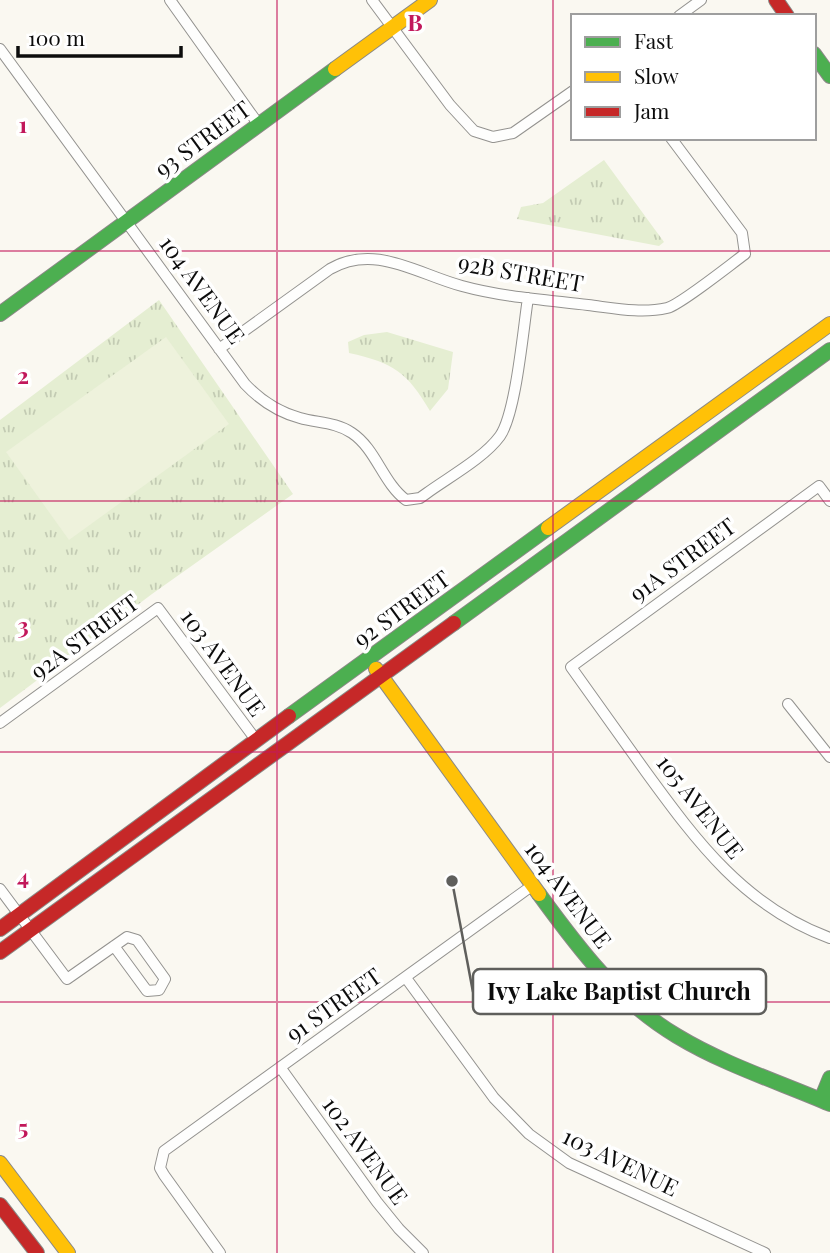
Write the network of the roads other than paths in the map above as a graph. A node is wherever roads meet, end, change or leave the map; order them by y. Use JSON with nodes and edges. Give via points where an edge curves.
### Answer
{"nodes":[{"id":1,"x":170,"y":0,"type":"edge"},
{"id":2,"x":372,"y":0,"type":"edge"},
{"id":3,"x":430,"y":0,"type":"edge"},
{"id":4,"x":701,"y":0,"type":"edge"},
{"id":5,"x":682,"y":14,"type":"edge"},
{"id":6,"x":393,"y":27,"type":"junction"},
{"id":7,"x":0,"y":49,"type":"edge"},
{"id":8,"x":816,"y":57,"type":"edge"},
{"id":9,"x":830,"y":76,"type":"edge"},
{"id":10,"x":571,"y":92,"type":"edge"},
{"id":11,"x":259,"y":125,"type":"junction"},
{"id":12,"x":672,"y":140,"type":"edge"},
{"id":13,"x":126,"y":222,"type":"junction"},
{"id":14,"x":528,"y":298,"type":"junction"},
{"id":15,"x":0,"y":314,"type":"edge"},
{"id":16,"x":830,"y":324,"type":"edge"},
{"id":17,"x":219,"y":349,"type":"junction"},
{"id":18,"x":830,"y":350,"type":"edge"},
{"id":19,"x":830,"y":501,"type":"edge"},
{"id":20,"x":158,"y":608,"type":"joint"},
{"id":21,"x":369,"y":660,"type":"junction"},
{"id":22,"x":571,"y":667,"type":"joint"},
{"id":23,"x":380,"y":675,"type":"junction"},
{"id":24,"x":788,"y":704,"type":"dead end"},
{"id":25,"x":0,"y":723,"type":"edge"},
{"id":26,"x":256,"y":740,"type":"junction"},
{"id":27,"x":830,"y":757,"type":"edge"},
{"id":28,"x":533,"y":886,"type":"junction"},
{"id":29,"x":0,"y":889,"type":"edge"},
{"id":30,"x":19,"y":915,"type":"junction"},
{"id":31,"x":0,"y":929,"type":"edge"},
{"id":32,"x":30,"y":930,"type":"junction"},
{"id":33,"x":830,"y":938,"type":"edge"},
{"id":34,"x":114,"y":946,"type":"junction"},
{"id":35,"x":0,"y":952,"type":"edge"},
{"id":36,"x":406,"y":978,"type":"junction"},
{"id":37,"x":280,"y":1067,"type":"junction"},
{"id":38,"x":830,"y":1078,"type":"edge"},
{"id":39,"x":826,"y":1102,"type":"edge"},
{"id":40,"x":0,"y":1163,"type":"edge"},
{"id":41,"x":0,"y":1205,"type":"edge"},
{"id":42,"x":37,"y":1253,"type":"edge"},
{"id":43,"x":68,"y":1253,"type":"edge"},
{"id":44,"x":220,"y":1253,"type":"edge"},
{"id":45,"x":423,"y":1253,"type":"edge"},
{"id":46,"x":765,"y":1253,"type":"edge"}],
"edges":[{"from":1,"to":11,"type":"street"},
{"from":2,"to":6,"type":"street"},
{"from":3,"to":6,"type":"main road","name":"93 STREET"},
{"from":4,"to":5,"type":"street"},
{"from":6,"to":10,"type":"street","via":[[474,131],[494,137],[513,133]]},
{"from":6,"to":11,"type":"main road","name":"93 STREET"},
{"from":7,"to":13,"type":"street","name":"104 AVENUE"},
{"from":8,"to":9,"type":"main road"},
{"from":11,"to":13,"type":"main road","name":"93 STREET"},
{"from":12,"to":14,"type":"street","name":"92B STREET","via":[[742,233],[745,254],[669,308],[639,311]]},
{"from":13,"to":15,"type":"main road","name":"93 STREET"},
{"from":13,"to":17,"type":"street","name":"104 AVENUE"},
{"from":14,"to":17,"type":"street","name":"92B STREET","via":[[461,286],[386,260],[353,259],[330,269]]},
{"from":14,"to":17,"type":"street","name":"104 AVENUE","via":[[510,411],[500,435],[479,455],[412,500],[402,497],[355,435],[267,404]]},
{"from":16,"to":21,"type":"main road","name":"92 STREET"},
{"from":18,"to":23,"type":"main road","name":"92 STREET"},
{"from":19,"to":22,"type":"street","name":"91A STREET","via":[[819,486]]},
{"from":20,"to":25,"type":"street","name":"92A STREET"},
{"from":20,"to":26,"type":"street","name":"103 AVENUE"},
{"from":21,"to":23,"type":"main road","name":"104 AVENUE"},
{"from":21,"to":26,"type":"main road","name":"92 STREET"},
{"from":22,"to":33,"type":"street","name":"105 AVENUE","via":[[717,863],[766,905]]},
{"from":23,"to":28,"type":"main road","name":"104 AVENUE"},
{"from":23,"to":32,"type":"main road","name":"92 STREET"},
{"from":24,"to":27,"type":"street"},
{"from":26,"to":30,"type":"main road","name":"92 STREET"},
{"from":28,"to":36,"type":"street","name":"91 STREET"},
{"from":28,"to":39,"type":"main road","name":"104 AVENUE","via":[[594,967],[653,1020],[702,1049]]},
{"from":29,"to":30,"type":"street"},
{"from":30,"to":31,"type":"main road","name":"92 STREET"},
{"from":30,"to":32,"type":"street"},
{"from":32,"to":34,"type":"street","via":[[67,979]]},
{"from":32,"to":35,"type":"main road","name":"92 STREET"},
{"from":34,"to":34,"type":"street","via":[[147,991],[159,990],[165,979],[137,940],[127,937]]},
{"from":36,"to":37,"type":"street","name":"91 STREET"},
{"from":36,"to":46,"type":"street","name":"103 AVENUE","via":[[494,1098],[529,1134],[569,1163]]},
{"from":37,"to":44,"type":"street","name":"91 STREET","via":[[169,1146],[160,1158],[164,1175]]},
{"from":37,"to":45,"type":"street","name":"102 AVENUE","via":[[377,1202]]},
{"from":38,"to":39,"type":"main road"},
{"from":40,"to":43,"type":"main road"},
{"from":41,"to":42,"type":"main road"}]}
